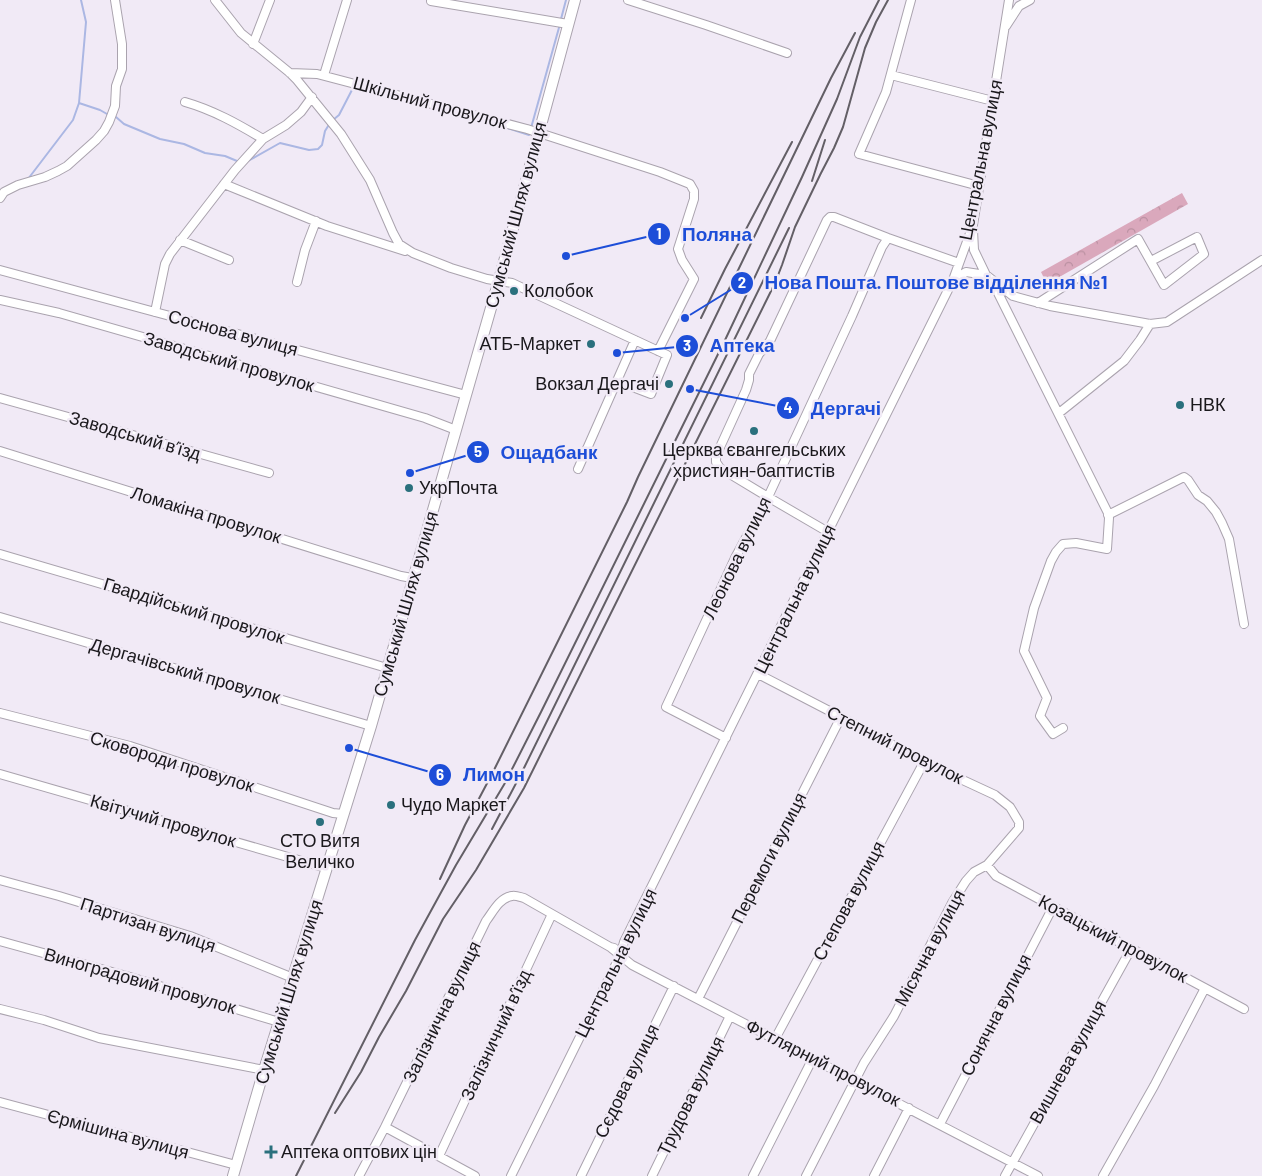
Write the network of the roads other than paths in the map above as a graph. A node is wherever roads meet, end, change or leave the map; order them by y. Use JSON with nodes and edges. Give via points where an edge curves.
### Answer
{"nodes":[{"id":1,"x":115,"y":0,"type":"edge"},
{"id":2,"x":215,"y":0,"type":"edge"},
{"id":3,"x":270,"y":0,"type":"edge"},
{"id":4,"x":347,"y":0,"type":"edge"},
{"id":5,"x":575,"y":0,"type":"edge"},
{"id":6,"x":628,"y":0,"type":"edge"},
{"id":7,"x":911,"y":0,"type":"edge"},
{"id":8,"x":1009,"y":0,"type":"edge"},
{"id":9,"x":1030,"y":0,"type":"edge"},
{"id":10,"x":431,"y":1,"type":"edge"},
{"id":11,"x":568,"y":24,"type":"junction"},
{"id":12,"x":1005,"y":27,"type":"junction"},
{"id":13,"x":253,"y":44,"type":"junction"},
{"id":14,"x":787,"y":53,"type":"dead end"},
{"id":15,"x":290,"y":73,"type":"junction"},
{"id":16,"x":324,"y":75,"type":"junction"},
{"id":17,"x":891,"y":75,"type":"junction"},
{"id":18,"x":312,"y":96,"type":"junction"},
{"id":19,"x":993,"y":101,"type":"junction"},
{"id":20,"x":185,"y":102,"type":"dead end"},
{"id":21,"x":539,"y":132,"type":"junction"},
{"id":22,"x":263,"y":139,"type":"junction"},
{"id":23,"x":224,"y":184,"type":"junction"},
{"id":24,"x":979,"y":186,"type":"junction"},
{"id":25,"x":0,"y":198,"type":"edge"},
{"id":26,"x":316,"y":221,"type":"junction"},
{"id":27,"x":973,"y":225,"type":"junction"},
{"id":28,"x":888,"y":238,"type":"junction"},
{"id":29,"x":180,"y":240,"type":"junction"},
{"id":30,"x":413,"y":253,"type":"junction"},
{"id":31,"x":229,"y":260,"type":"dead end"},
{"id":32,"x":1262,"y":260,"type":"edge"},
{"id":33,"x":1151,"y":261,"type":"junction"},
{"id":34,"x":959,"y":263,"type":"junction"},
{"id":35,"x":0,"y":270,"type":"edge"},
{"id":36,"x":988,"y":277,"type":"junction"},
{"id":37,"x":499,"y":280,"type":"junction"},
{"id":38,"x":953,"y":280,"type":"junction"},
{"id":39,"x":297,"y":282,"type":"dead end"},
{"id":40,"x":0,"y":300,"type":"edge"},
{"id":41,"x":1038,"y":303,"type":"junction"},
{"id":42,"x":155,"y":312,"type":"junction"},
{"id":43,"x":1150,"y":324,"type":"junction"},
{"id":44,"x":634,"y":340,"type":"junction"},
{"id":45,"x":658,"y":351,"type":"junction"},
{"id":46,"x":617,"y":381,"type":"junction"},
{"id":47,"x":466,"y":395,"type":"junction"},
{"id":48,"x":0,"y":398,"type":"edge"},
{"id":49,"x":1059,"y":413,"type":"junction"},
{"id":50,"x":456,"y":430,"type":"junction"},
{"id":51,"x":0,"y":451,"type":"edge"},
{"id":52,"x":578,"y":469,"type":"dead end"},
{"id":53,"x":269,"y":473,"type":"dead end"},
{"id":54,"x":768,"y":497,"type":"junction"},
{"id":55,"x":1108,"y":515,"type":"junction"},
{"id":56,"x":828,"y":532,"type":"junction"},
{"id":57,"x":0,"y":554,"type":"edge"},
{"id":58,"x":412,"y":578,"type":"junction"},
{"id":59,"x":0,"y":617,"type":"edge"},
{"id":60,"x":1244,"y":624,"type":"dead end"},
{"id":61,"x":387,"y":668,"type":"junction"},
{"id":62,"x":758,"y":674,"type":"junction"},
{"id":63,"x":0,"y":713,"type":"edge"},
{"id":64,"x":841,"y":717,"type":"junction"},
{"id":65,"x":371,"y":726,"type":"junction"},
{"id":66,"x":1063,"y":728,"type":"dead end"},
{"id":67,"x":726,"y":738,"type":"junction"},
{"id":68,"x":924,"y":762,"type":"junction"},
{"id":69,"x":0,"y":774,"type":"edge"},
{"id":70,"x":343,"y":814,"type":"junction"},
{"id":71,"x":1019,"y":828,"type":"joint"},
{"id":72,"x":986,"y":865,"type":"junction"},
{"id":73,"x":326,"y":868,"type":"junction"},
{"id":74,"x":0,"y":880,"type":"edge"},
{"id":75,"x":1053,"y":907,"type":"junction"},
{"id":76,"x":552,"y":914,"type":"junction"},
{"id":77,"x":0,"y":941,"type":"edge"},
{"id":78,"x":624,"y":942,"type":"junction"},
{"id":79,"x":610,"y":948,"type":"junction"},
{"id":80,"x":1131,"y":949,"type":"junction"},
{"id":81,"x":620,"y":956,"type":"junction"},
{"id":82,"x":293,"y":978,"type":"junction"},
{"id":83,"x":674,"y":986,"type":"junction"},
{"id":84,"x":1205,"y":988,"type":"junction"},
{"id":85,"x":698,"y":999,"type":"junction"},
{"id":86,"x":0,"y":1009,"type":"edge"},
{"id":87,"x":1244,"y":1009,"type":"dead end"},
{"id":88,"x":730,"y":1016,"type":"junction"},
{"id":89,"x":279,"y":1022,"type":"junction"},
{"id":90,"x":775,"y":1039,"type":"junction"},
{"id":91,"x":813,"y":1058,"type":"junction"},
{"id":92,"x":264,"y":1070,"type":"junction"},
{"id":93,"x":856,"y":1080,"type":"junction"},
{"id":94,"x":0,"y":1102,"type":"edge"},
{"id":95,"x":909,"y":1108,"type":"junction"},
{"id":96,"x":940,"y":1124,"type":"junction"},
{"id":97,"x":385,"y":1127,"type":"junction"},
{"id":98,"x":439,"y":1156,"type":"junction"},
{"id":99,"x":1012,"y":1162,"type":"junction"},
{"id":100,"x":236,"y":1165,"type":"junction"},
{"id":101,"x":233,"y":1176,"type":"edge"},
{"id":102,"x":359,"y":1176,"type":"edge"},
{"id":103,"x":475,"y":1176,"type":"edge"},
{"id":104,"x":511,"y":1176,"type":"edge"},
{"id":105,"x":581,"y":1176,"type":"edge"},
{"id":106,"x":652,"y":1176,"type":"edge"},
{"id":107,"x":753,"y":1176,"type":"edge"},
{"id":108,"x":806,"y":1176,"type":"edge"},
{"id":109,"x":874,"y":1176,"type":"edge"},
{"id":110,"x":1005,"y":1176,"type":"edge"},
{"id":111,"x":1038,"y":1176,"type":"edge"},
{"id":112,"x":1104,"y":1176,"type":"edge"}],
"edges":[{"from":1,"to":25,"type":"street","via":[[122,44],[122,69],[116,86],[115,106],[104,131],[58,172],[18,185],[4,192]]},
{"from":2,"to":13,"type":"street"},
{"from":3,"to":13,"type":"street"},
{"from":4,"to":16,"type":"street"},
{"from":5,"to":11,"type":"main road","name":"Сумський Шлях вулиця"},
{"from":6,"to":14,"type":"street"},
{"from":7,"to":17,"type":"street"},
{"from":8,"to":12,"type":"street","name":"Центральна вулиця"},
{"from":9,"to":12,"type":"street","via":[[1019,6]]},
{"from":10,"to":11,"type":"street"},
{"from":11,"to":21,"type":"main road","name":"Сумський Шлях вулиця"},
{"from":12,"to":19,"type":"street","name":"Центральна вулиця"},
{"from":13,"to":15,"type":"street"},
{"from":15,"to":16,"type":"street","name":"Шкільний провулок"},
{"from":15,"to":18,"type":"street"},
{"from":16,"to":21,"type":"street","name":"Шкільний провулок"},
{"from":17,"to":19,"type":"street"},
{"from":17,"to":24,"type":"street","via":[[858,154]]},
{"from":18,"to":22,"type":"street","via":[[301,112]]},
{"from":18,"to":30,"type":"street","via":[[370,180],[399,244]]},
{"from":19,"to":24,"type":"street","name":"Центральна вулиця"},
{"from":20,"to":22,"type":"street","via":[[202,106]]},
{"from":21,"to":37,"type":"main road","name":"Сумський Шлях вулиця"},
{"from":21,"to":45,"type":"street","name":"Шкільний провулок","via":[[660,172],[690,184],[694,190],[678,249],[694,279]]},
{"from":22,"to":23,"type":"street"},
{"from":23,"to":26,"type":"street"},
{"from":23,"to":29,"type":"street"},
{"from":24,"to":27,"type":"street","name":"Центральна вулиця"},
{"from":26,"to":30,"type":"street"},
{"from":26,"to":39,"type":"street"},
{"from":27,"to":34,"type":"street","name":"Центральна вулиця"},
{"from":27,"to":36,"type":"street","via":[[974,250]]},
{"from":28,"to":34,"type":"street"},
{"from":28,"to":54,"type":"street","name":"Леонова вулиця"},
{"from":28,"to":54,"type":"street","via":[[830,217],[770,341],[749,374],[750,380],[716,462],[720,468]]},
{"from":29,"to":31,"type":"street"},
{"from":29,"to":42,"type":"street","via":[[164,264]]},
{"from":30,"to":37,"type":"street","via":[[451,268]]},
{"from":32,"to":43,"type":"street","via":[[1167,322]]},
{"from":33,"to":33,"type":"street","via":[[1164,285],[1204,254],[1197,238]]},
{"from":33,"to":41,"type":"street","via":[[1138,239]]},
{"from":34,"to":38,"type":"street","name":"Центральна вулиця"},
{"from":35,"to":42,"type":"street","name":"Соснова вулиця"},
{"from":36,"to":38,"type":"street","via":[[966,272]]},
{"from":36,"to":41,"type":"street","via":[[1013,296]]},
{"from":36,"to":49,"type":"street"},
{"from":37,"to":44,"type":"street","via":[[512,283]]},
{"from":37,"to":47,"type":"main road","name":"Сумський Шлях вулиця"},
{"from":38,"to":56,"type":"street","name":"Центральна вулиця"},
{"from":40,"to":50,"type":"street","name":"Заводський провулок","via":[[130,333],[425,418]]},
{"from":41,"to":43,"type":"street"},
{"from":42,"to":47,"type":"street","name":"Соснова вулиця"},
{"from":43,"to":49,"type":"street","via":[[1124,361]]},
{"from":44,"to":45,"type":"street"},
{"from":44,"to":46,"type":"street"},
{"from":45,"to":46,"type":"street","via":[[667,355],[651,394]]},
{"from":46,"to":52,"type":"street"},
{"from":47,"to":50,"type":"main road","name":"Сумський Шлях вулиця"},
{"from":48,"to":53,"type":"street","name":"Заводський в’їзд"},
{"from":49,"to":55,"type":"street"},
{"from":50,"to":58,"type":"main road","name":"Сумський Шлях вулиця"},
{"from":51,"to":58,"type":"street","name":"Ломакіна провулок"},
{"from":54,"to":56,"type":"street"},
{"from":54,"to":67,"type":"street","name":"Леонова вулиця","via":[[735,558],[666,707]]},
{"from":55,"to":60,"type":"street","via":[[1184,477],[1188,480],[1216,512],[1229,539]]},
{"from":55,"to":66,"type":"street","via":[[1107,549],[1076,542],[1063,544],[1050,561],[1024,651],[1047,698],[1040,716],[1053,734]]},
{"from":56,"to":62,"type":"street","name":"Центральна вулиця"},
{"from":57,"to":61,"type":"street","name":"Гвардійський провулок"},
{"from":58,"to":61,"type":"main road","name":"Сумський Шлях вулиця"},
{"from":59,"to":65,"type":"street","name":"Дергачівський провулок"},
{"from":61,"to":65,"type":"main road","name":"Сумський Шлях вулиця"},
{"from":62,"to":64,"type":"street","name":"Степний провулок"},
{"from":62,"to":67,"type":"street","name":"Центральна вулиця"},
{"from":63,"to":70,"type":"street","name":"Сковороди провулок","via":[[130,746]]},
{"from":64,"to":68,"type":"street","name":"Степний провулок"},
{"from":64,"to":85,"type":"street","name":"Перемоги вулиця"},
{"from":65,"to":70,"type":"main road","name":"Сумський Шлях вулиця"},
{"from":67,"to":78,"type":"street","name":"Центральна вулиця"},
{"from":68,"to":71,"type":"street","name":"Степний провулок","via":[[995,795],[1010,807]]},
{"from":68,"to":90,"type":"street","name":"Степова вулиця"},
{"from":69,"to":73,"type":"street","name":"Квітучий провулок"},
{"from":70,"to":73,"type":"main road","name":"Сумський Шлях вулиця"},
{"from":71,"to":72,"type":"street","name":"Місячна вулиця"},
{"from":72,"to":75,"type":"street","name":"Козацький провулок","via":[[996,876]]},
{"from":72,"to":93,"type":"street","name":"Місячна вулиця","via":[[970,876],[952,903],[894,1016]]},
{"from":73,"to":82,"type":"main road","name":"Сумський Шлях вулиця"},
{"from":74,"to":82,"type":"street","name":"Партизан вулиця","via":[[190,936]]},
{"from":75,"to":80,"type":"street","name":"Козацький провулок"},
{"from":75,"to":96,"type":"street","name":"Сонячна вулиця"},
{"from":76,"to":79,"type":"street","name":"Футлярний провулок"},
{"from":76,"to":97,"type":"street","name":"Залізнична вулиця","via":[[513,895],[497,905],[486,921]]},
{"from":76,"to":98,"type":"street","name":"Залізничний в’їзд"},
{"from":77,"to":89,"type":"street","name":"Виноградовий провулок"},
{"from":78,"to":79,"type":"street","via":[[617,948]]},
{"from":78,"to":81,"type":"street","name":"Центральна вулиця"},
{"from":79,"to":81,"type":"street","name":"Футлярний провулок"},
{"from":80,"to":84,"type":"street","name":"Козацький провулок"},
{"from":80,"to":99,"type":"street","name":"Вишнева вулиця"},
{"from":81,"to":83,"type":"street","name":"Футлярний провулок"},
{"from":81,"to":104,"type":"street","name":"Центральна вулиця"},
{"from":82,"to":89,"type":"main road","name":"Сумський Шлях вулиця"},
{"from":83,"to":85,"type":"street","name":"Футлярний провулок"},
{"from":83,"to":105,"type":"street","name":"Сєдова вулиця"},
{"from":84,"to":87,"type":"street","name":"Козацький провулок"},
{"from":84,"to":112,"type":"street"},
{"from":85,"to":88,"type":"street","name":"Футлярний провулок"},
{"from":86,"to":92,"type":"street","via":[[99,1038]]},
{"from":88,"to":90,"type":"street","name":"Футлярний провулок"},
{"from":88,"to":106,"type":"street","name":"Трудова вулиця"},
{"from":89,"to":92,"type":"main road","name":"Сумський Шлях вулиця"},
{"from":90,"to":91,"type":"street","name":"Футлярний провулок"},
{"from":91,"to":93,"type":"street","name":"Футлярний провулок"},
{"from":91,"to":107,"type":"street"},
{"from":92,"to":100,"type":"main road","name":"Сумський Шлях вулиця"},
{"from":93,"to":95,"type":"street","name":"Футлярний провулок"},
{"from":93,"to":108,"type":"street","name":"Місячна вулиця"},
{"from":94,"to":100,"type":"street","name":"Єрмішина вулиця"},
{"from":95,"to":96,"type":"street","name":"Футлярний провулок"},
{"from":95,"to":109,"type":"street"},
{"from":96,"to":99,"type":"street","name":"Футлярний провулок"},
{"from":97,"to":98,"type":"street"},
{"from":97,"to":102,"type":"street","name":"Залізнична вулиця"},
{"from":98,"to":103,"type":"street"},
{"from":99,"to":110,"type":"street","name":"Вишнева вулиця"},
{"from":99,"to":111,"type":"street","name":"Футлярний провулок"},
{"from":100,"to":101,"type":"main road","name":"Сумський Шлях вулиця"}]}
